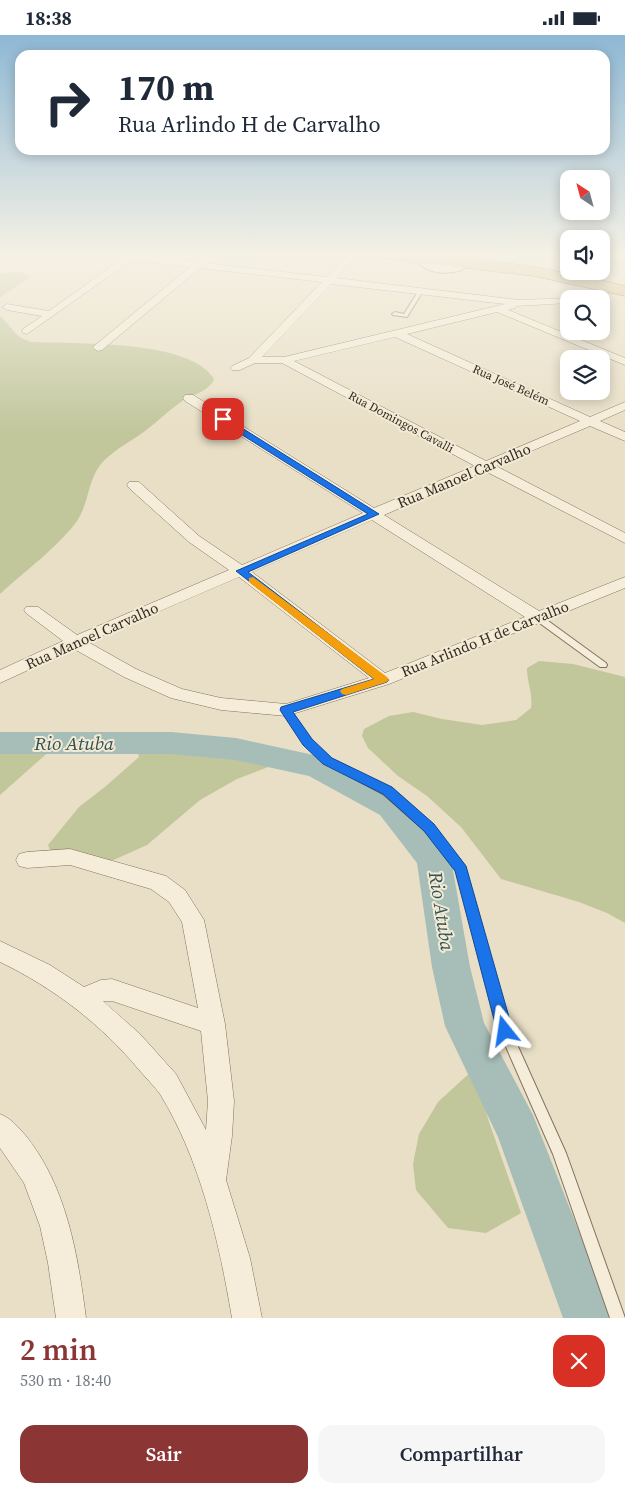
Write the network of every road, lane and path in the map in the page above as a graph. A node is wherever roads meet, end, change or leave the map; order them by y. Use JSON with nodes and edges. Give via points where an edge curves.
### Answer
{"nodes":[{"id":1,"x":51,"y":314,"type":"edge"},
{"id":2,"x":140,"y":314,"type":"edge"},
{"id":3,"x":296,"y":314,"type":"edge"},
{"id":4,"x":405,"y":314,"type":"edge"},
{"id":5,"x":476,"y":314,"type":"edge"},
{"id":6,"x":509,"y":314,"type":"edge"},
{"id":7,"x":395,"y":315,"type":"dead end"},
{"id":8,"x":27,"y":331,"type":"dead end"},
{"id":9,"x":396,"y":333,"type":"junction"},
{"id":10,"x":98,"y":348,"type":"dead end"},
{"id":11,"x":253,"y":360,"type":"junction"},
{"id":12,"x":284,"y":360,"type":"junction"},
{"id":13,"x":625,"y":362,"type":"edge"},
{"id":14,"x":236,"y":368,"type":"dead end"},
{"id":15,"x":189,"y":398,"type":"dead end"},
{"id":16,"x":625,"y":406,"type":"edge"},
{"id":17,"x":589,"y":421,"type":"junction"},
{"id":18,"x":625,"y":437,"type":"edge"},
{"id":19,"x":487,"y":467,"type":"junction"},
{"id":20,"x":134,"y":485,"type":"dead end"},
{"id":21,"x":375,"y":514,"type":"junction"},
{"id":22,"x":625,"y":539,"type":"edge"},
{"id":23,"x":241,"y":571,"type":"junction"},
{"id":24,"x":625,"y":582,"type":"edge"},
{"id":25,"x":32,"y":610,"type":"dead end"},
{"id":26,"x":537,"y":617,"type":"junction"},
{"id":27,"x":75,"y":642,"type":"junction"},
{"id":28,"x":603,"y":665,"type":"dead end"},
{"id":29,"x":0,"y":677,"type":"edge"},
{"id":30,"x":383,"y":680,"type":"junction"},
{"id":31,"x":286,"y":710,"type":"junction"},
{"id":32,"x":27,"y":860,"type":"dead end"},
{"id":33,"x":0,"y":951,"type":"edge"},
{"id":34,"x":82,"y":998,"type":"junction"},
{"id":35,"x":213,"y":1024,"type":"junction"},
{"id":36,"x":0,"y":1127,"type":"edge"},
{"id":37,"x":213,"y":1179,"type":"junction"},
{"id":38,"x":71,"y":1318,"type":"edge"},
{"id":39,"x":246,"y":1318,"type":"edge"},
{"id":40,"x":618,"y":1318,"type":"edge"}],
"edges":[{"from":1,"to":8,"type":"street"},
{"from":2,"to":10,"type":"street"},
{"from":3,"to":11,"type":"street"},
{"from":4,"to":7,"type":"lane"},
{"from":5,"to":9,"type":"street"},
{"from":6,"to":13,"type":"street"},
{"from":9,"to":12,"type":"street"},
{"from":9,"to":17,"type":"street","name":"Rua José Belém"},
{"from":11,"to":12,"type":"street"},
{"from":11,"to":14,"type":"street"},
{"from":12,"to":19,"type":"street","name":"Rua Domingos Cavalli"},
{"from":15,"to":21,"type":"street"},
{"from":16,"to":17,"type":"street","name":"Rua Manoel Carvalho"},
{"from":17,"to":18,"type":"street","name":"Rua José Belém"},
{"from":17,"to":19,"type":"street","name":"Rua Manoel Carvalho"},
{"from":19,"to":21,"type":"street","name":"Rua Manoel Carvalho"},
{"from":19,"to":22,"type":"street","name":"Rua Domingos Cavalli"},
{"from":20,"to":23,"type":"street","via":[[194,539]]},
{"from":21,"to":23,"type":"street","name":"Rua Manoel Carvalho"},
{"from":21,"to":26,"type":"street"},
{"from":23,"to":27,"type":"street","name":"Rua Manoel Carvalho"},
{"from":23,"to":30,"type":"street"},
{"from":24,"to":26,"type":"street","name":"Rua Arlindo H de Carvalho"},
{"from":25,"to":27,"type":"street"},
{"from":26,"to":28,"type":"lane"},
{"from":26,"to":30,"type":"street","name":"Rua Arlindo H de Carvalho"},
{"from":27,"to":29,"type":"street","name":"Rua Manoel Carvalho"},
{"from":27,"to":31,"type":"street","via":[[130,673],[177,694],[221,704]]},
{"from":30,"to":31,"type":"street","name":"Rua Arlindo H de Carvalho"},
{"from":31,"to":40,"type":"lane","via":[[308,742],[328,761],[387,791],[429,828],[461,869],[505,1031],[559,1153]]},
{"from":32,"to":35,"type":"street","via":[[70,857],[158,883],[173,893],[193,920]]},
{"from":33,"to":34,"type":"street","via":[[31,965]]},
{"from":34,"to":35,"type":"street","via":[[112,990]]},
{"from":34,"to":37,"type":"street","via":[[133,1044],[168,1085]]},
{"from":35,"to":37,"type":"street","via":[[221,1101],[220,1136]]},
{"from":36,"to":38,"type":"street","via":[[34,1173],[48,1208]]},
{"from":37,"to":39,"type":"street","via":[[229,1230]]}]}
